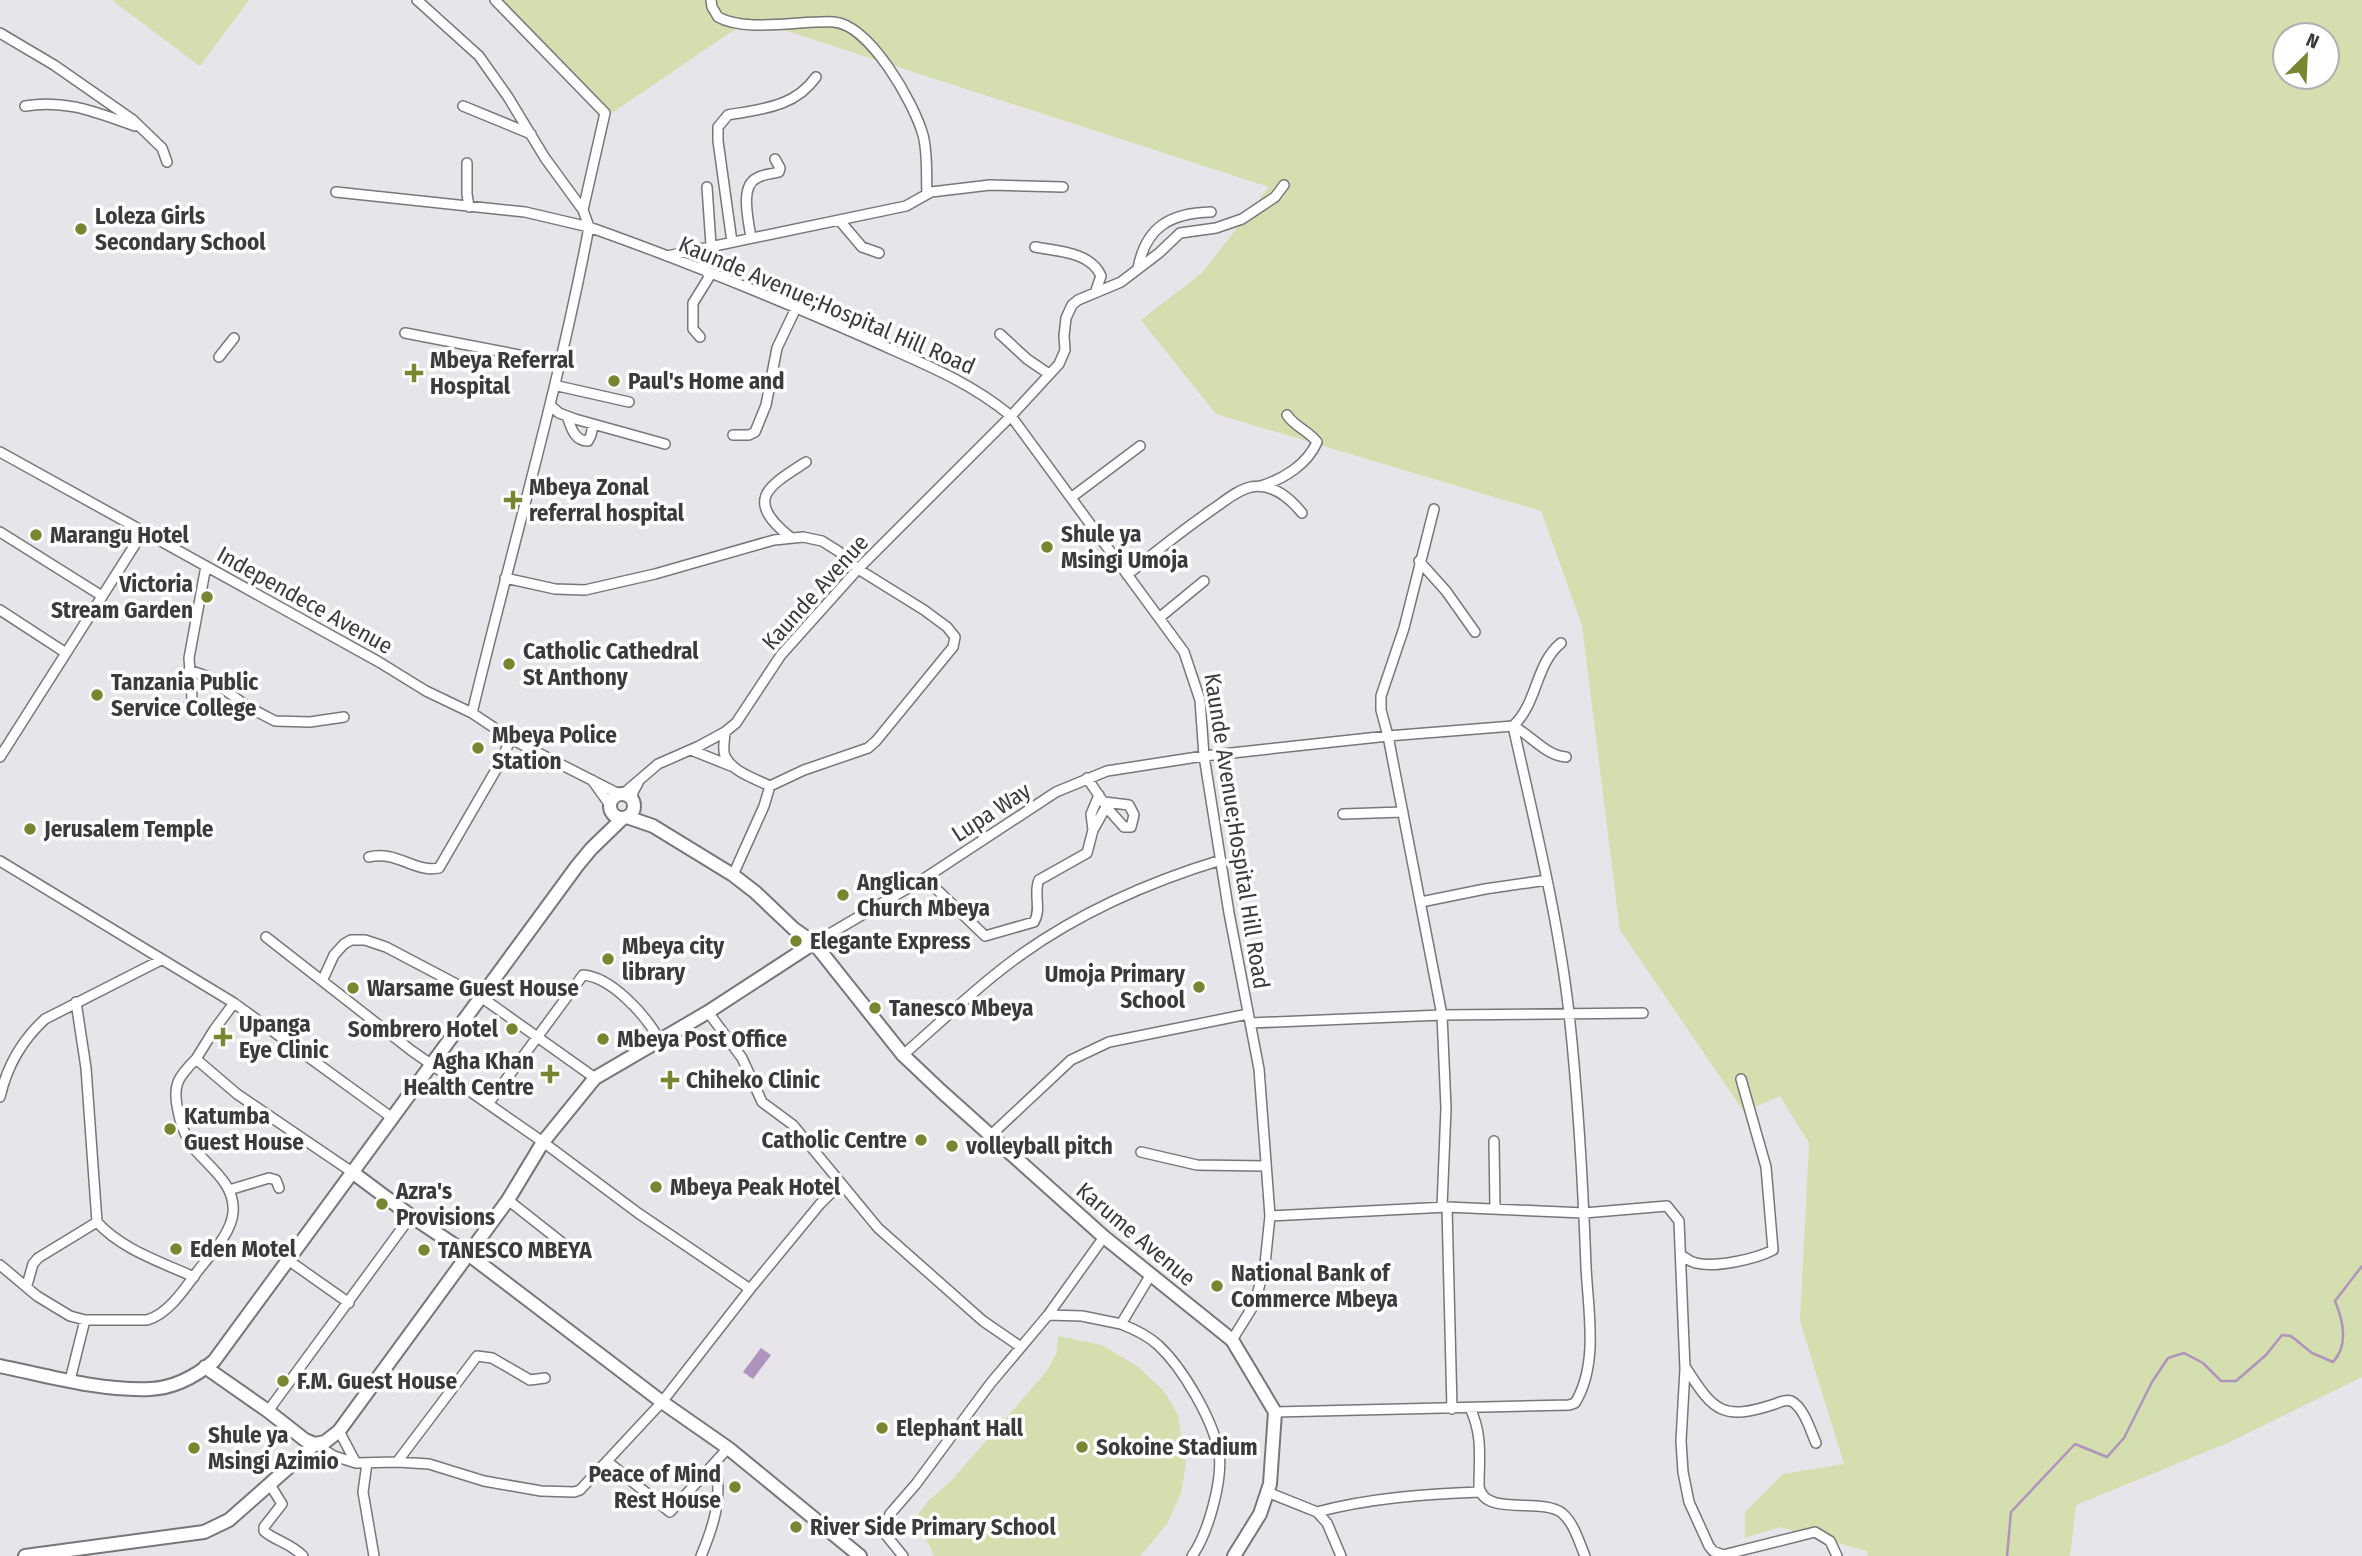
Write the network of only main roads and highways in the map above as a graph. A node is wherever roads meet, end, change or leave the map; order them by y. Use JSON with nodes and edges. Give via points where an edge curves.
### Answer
{"nodes":[{"id":1,"x":626,"y":805,"type":"junction"},
{"id":2,"x":610,"y":807,"type":"junction"},
{"id":3,"x":599,"y":840,"type":"junction"},
{"id":4,"x":814,"y":943,"type":"junction"},
{"id":5,"x":352,"y":1172,"type":"junction"},
{"id":6,"x":468,"y":1254,"type":"junction"},
{"id":7,"x":0,"y":1366,"type":"edge"},
{"id":8,"x":205,"y":1367,"type":"junction"},
{"id":9,"x":315,"y":1444,"type":"junction"},
{"id":10,"x":25,"y":1556,"type":"edge"},
{"id":11,"x":860,"y":1556,"type":"edge"},
{"id":12,"x":1234,"y":1556,"type":"edge"}],
"edges":[{"from":1,"to":2,"type":"main road","via":[[613,798]]},
{"from":1,"to":2,"type":"main road","name":"Karume Avenue","via":[[614,815]]},
{"from":1,"to":3,"type":"main road"},
{"from":1,"to":4,"type":"main road","name":"Karume Avenue","via":[[733,875]]},
{"from":2,"to":3,"type":"main road"},
{"from":3,"to":5,"type":"main road"},
{"from":4,"to":6,"type":"main road","via":[[595,1078],[543,1142]]},
{"from":4,"to":12,"type":"main road","name":"Karume Avenue","via":[[903,1055],[1104,1237],[1232,1340],[1275,1412],[1267,1492],[1260,1514]]},
{"from":5,"to":6,"type":"main road"},
{"from":5,"to":8,"type":"main road"},
{"from":6,"to":9,"type":"main road","via":[[339,1431],[330,1440]]},
{"from":6,"to":11,"type":"main road","via":[[728,1448]]},
{"from":7,"to":8,"type":"main road","via":[[104,1386],[151,1389],[181,1381]]},
{"from":8,"to":9,"type":"main road"},
{"from":9,"to":10,"type":"main road","via":[[229,1520],[204,1532]]}]}
